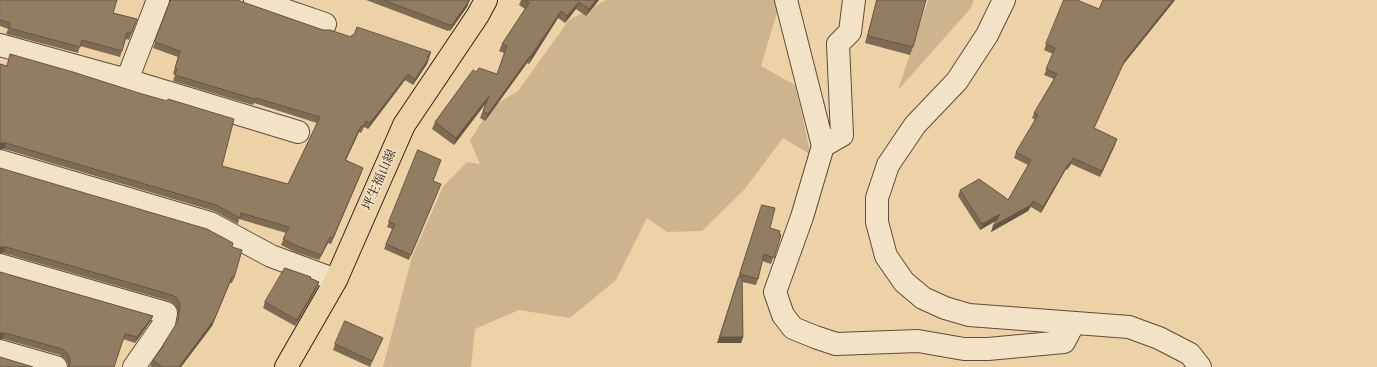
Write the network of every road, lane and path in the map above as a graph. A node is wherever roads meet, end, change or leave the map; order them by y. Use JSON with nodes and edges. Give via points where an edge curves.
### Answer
{"nodes":[{"id":1,"x":158,"y":0,"type":"edge"},
{"id":2,"x":255,"y":0,"type":"edge"},
{"id":3,"x":486,"y":0,"type":"edge"},
{"id":4,"x":786,"y":0,"type":"edge"},
{"id":5,"x":854,"y":0,"type":"edge"},
{"id":6,"x":1004,"y":0,"type":"edge"},
{"id":7,"x":325,"y":24,"type":"dead end"},
{"id":8,"x":0,"y":45,"type":"edge"},
{"id":9,"x":127,"y":80,"type":"junction"},
{"id":10,"x":298,"y":132,"type":"dead end"},
{"id":11,"x":823,"y":146,"type":"junction"},
{"id":12,"x":0,"y":161,"type":"edge"},
{"id":13,"x":0,"y":265,"type":"edge"},
{"id":14,"x":336,"y":280,"type":"junction"},
{"id":15,"x":1074,"y":323,"type":"junction"},
{"id":16,"x":0,"y":351,"type":"edge"},
{"id":17,"x":56,"y":367,"type":"edge"},
{"id":18,"x":134,"y":367,"type":"edge"},
{"id":19,"x":286,"y":367,"type":"edge"},
{"id":20,"x":1200,"y":367,"type":"edge"}],
"edges":[{"from":1,"to":9,"type":"street"},
{"from":2,"to":7,"type":"street"},
{"from":3,"to":14,"type":"main road","name":"坪生福山線","via":[[404,125]]},
{"from":4,"to":11,"type":"street"},
{"from":5,"to":11,"type":"street","via":[[850,32],[838,44],[842,135]]},
{"from":6,"to":15,"type":"street","via":[[987,36],[957,81],[915,125],[888,165],[877,198],[877,222],[886,256],[904,282],[923,298],[969,315]]},
{"from":8,"to":9,"type":"street"},
{"from":9,"to":10,"type":"street"},
{"from":11,"to":15,"type":"street","via":[[802,217],[775,292],[783,315],[793,328],[836,344],[918,342],[964,349],[988,349],[1064,342]]},
{"from":12,"to":14,"type":"street","via":[[210,223],[271,256]]},
{"from":13,"to":18,"type":"street","via":[[166,313],[164,324]]},
{"from":14,"to":19,"type":"main road","name":"坪生福山線"},
{"from":15,"to":20,"type":"street","via":[[1129,327],[1159,338],[1190,354]]},
{"from":16,"to":17,"type":"street"}]}
